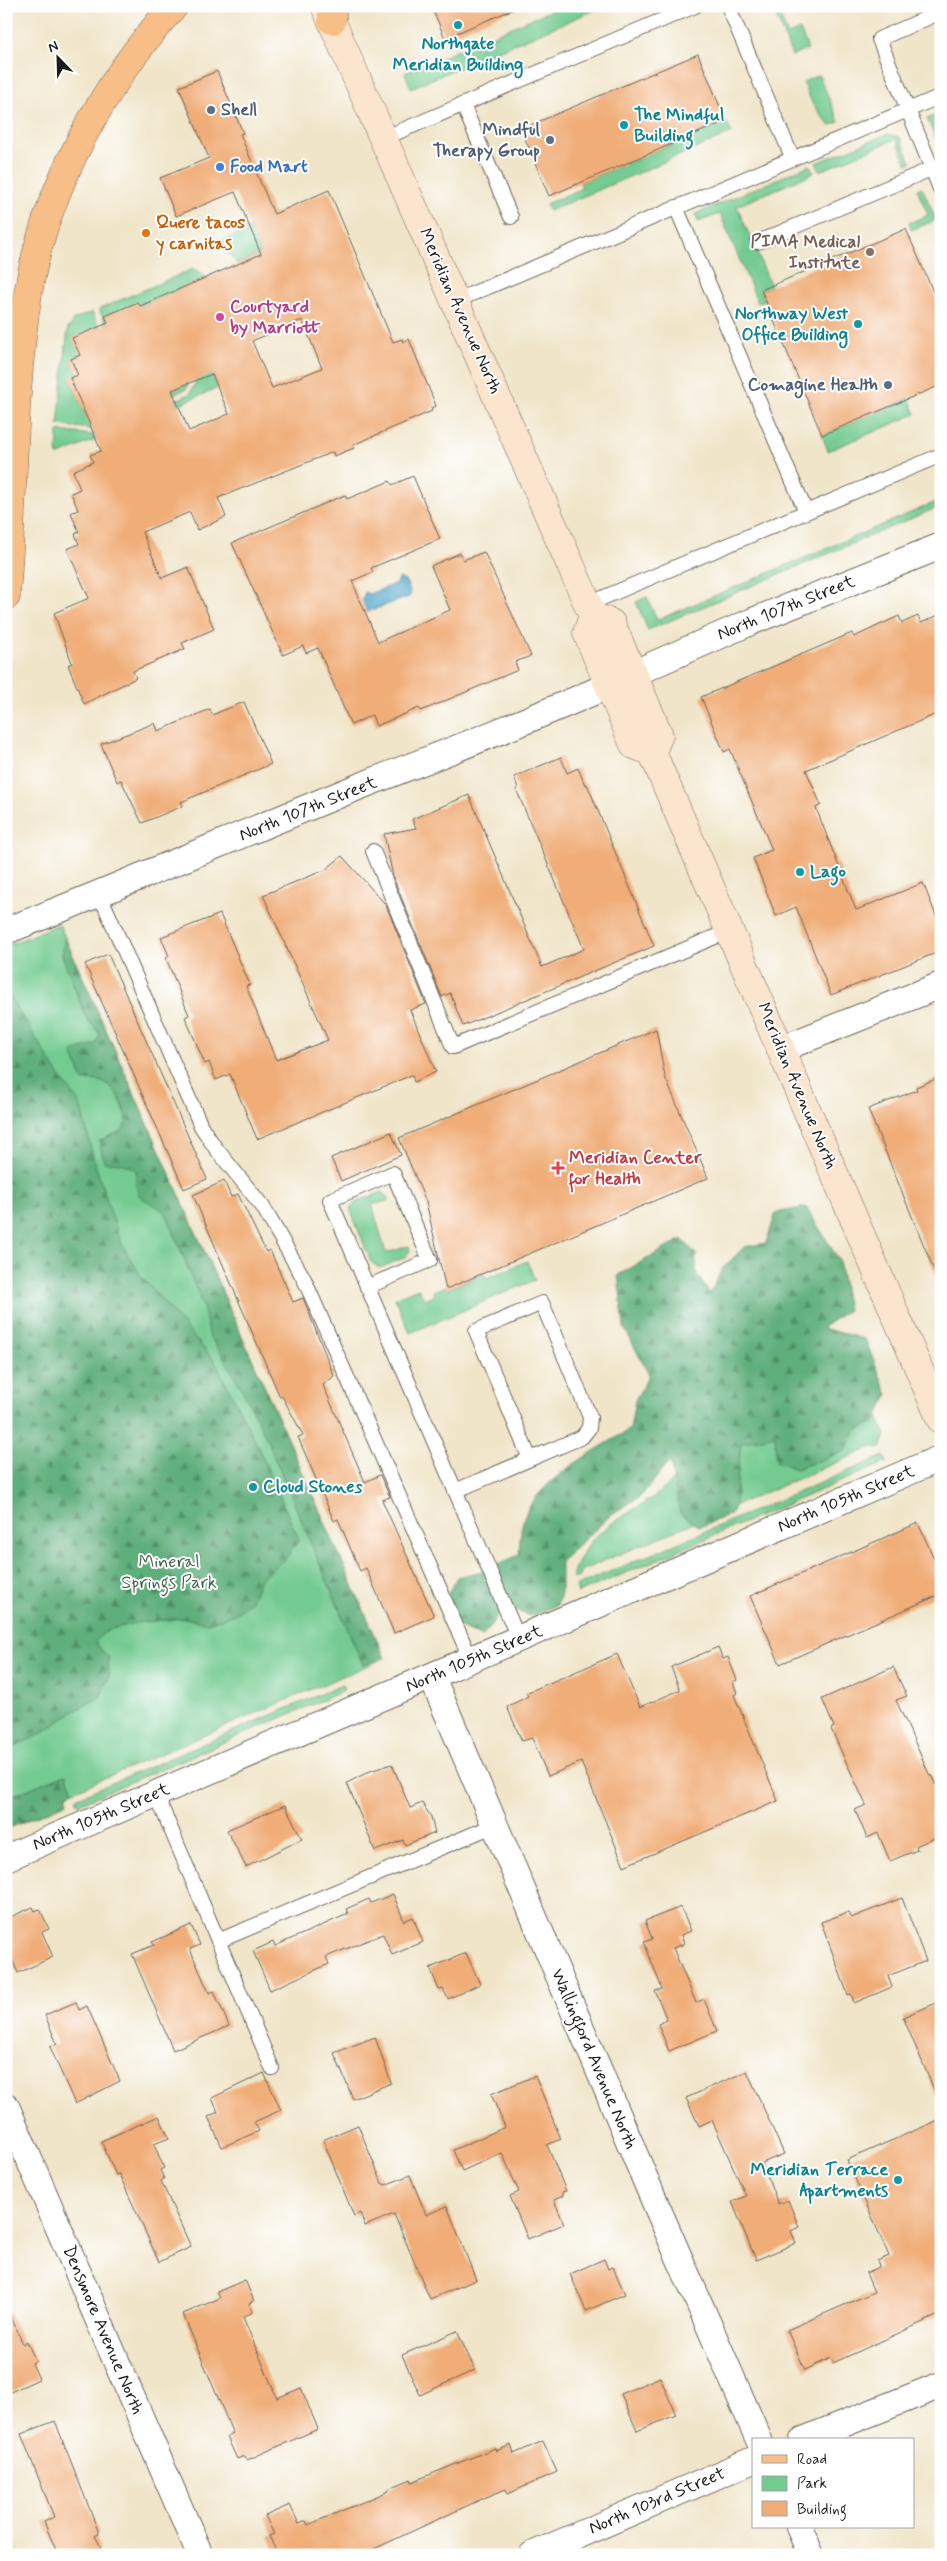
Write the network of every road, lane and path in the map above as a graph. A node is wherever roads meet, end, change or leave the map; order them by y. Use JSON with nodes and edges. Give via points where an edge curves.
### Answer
{"nodes":[{"id":1,"x":174,"y":6,"type":"edge"},
{"id":2,"x":695,"y":6,"type":"edge"},
{"id":3,"x":728,"y":6,"type":"edge"},
{"id":4,"x":330,"y":11,"type":"edge"},
{"id":5,"x":941,"y":12,"type":"edge"},
{"id":6,"x":941,"y":96,"type":"edge"},
{"id":7,"x":463,"y":105,"type":"junction"},
{"id":8,"x":908,"y":110,"type":"junction"},
{"id":9,"x":384,"y":138,"type":"junction"},
{"id":10,"x":792,"y":157,"type":"junction"},
{"id":11,"x":931,"y":169,"type":"junction"},
{"id":12,"x":940,"y":189,"type":"edge"},
{"id":13,"x":676,"y":206,"type":"junction"},
{"id":14,"x":511,"y":217,"type":"dead end"},
{"id":15,"x":758,"y":242,"type":"dead end"},
{"id":16,"x":455,"y":301,"type":"junction"},
{"id":17,"x":941,"y":455,"type":"edge"},
{"id":18,"x":806,"y":512,"type":"junction"},
{"id":19,"x":8,"y":539,"type":"edge"},
{"id":20,"x":941,"y":546,"type":"edge"},
{"id":21,"x":6,"y":596,"type":"edge"},
{"id":22,"x":591,"y":610,"type":"junction"},
{"id":23,"x":621,"y":679,"type":"junction"},
{"id":24,"x":372,"y":851,"type":"dead end"},
{"id":25,"x":100,"y":895,"type":"junction"},
{"id":26,"x":6,"y":930,"type":"edge"},
{"id":27,"x":729,"y":931,"type":"junction"},
{"id":28,"x":941,"y":985,"type":"edge"},
{"id":29,"x":781,"y":1049,"type":"junction"},
{"id":30,"x":367,"y":1287,"type":"junction"},
{"id":31,"x":941,"y":1420,"type":"edge"},
{"id":32,"x":941,"y":1458,"type":"edge"},
{"id":33,"x":530,"y":1459,"type":"junction"},
{"id":34,"x":455,"y":1491,"type":"junction"},
{"id":35,"x":519,"y":1640,"type":"junction"},
{"id":36,"x":471,"y":1660,"type":"junction"},
{"id":37,"x":432,"y":1677,"type":"junction"},
{"id":38,"x":156,"y":1794,"type":"junction"},
{"id":39,"x":495,"y":1825,"type":"junction"},
{"id":40,"x":6,"y":1858,"type":"edge"},
{"id":41,"x":218,"y":1941,"type":"junction"},
{"id":42,"x":272,"y":2068,"type":"dead end"},
{"id":43,"x":6,"y":2106,"type":"edge"},
{"id":44,"x":941,"y":2385,"type":"edge"},
{"id":45,"x":759,"y":2438,"type":"edge"},
{"id":46,"x":808,"y":2438,"type":"edge"},
{"id":47,"x":752,"y":2460,"type":"edge"},
{"id":48,"x":799,"y":2528,"type":"edge"},
{"id":49,"x":200,"y":2555,"type":"edge"},
{"id":50,"x":532,"y":2555,"type":"edge"},
{"id":51,"x":811,"y":2555,"type":"edge"}],
"edges":[{"from":1,"to":19,"type":"main road","via":[[136,52],[100,105],[59,190],[38,250],[28,292],[23,336]]},
{"from":2,"to":7,"type":"lane"},
{"from":3,"to":10,"type":"lane"},
{"from":4,"to":9,"type":"street","name":"Meridian Avenue North"},
{"from":5,"to":8,"type":"lane","via":[[879,39]]},
{"from":6,"to":8,"type":"lane"},
{"from":7,"to":9,"type":"lane"},
{"from":7,"to":14,"type":"lane"},
{"from":8,"to":10,"type":"lane"},
{"from":8,"to":11,"type":"lane"},
{"from":9,"to":16,"type":"street","name":"Meridian Avenue North"},
{"from":10,"to":13,"type":"lane"},
{"from":11,"to":12,"type":"lane"},
{"from":11,"to":15,"type":"lane"},
{"from":13,"to":16,"type":"lane"},
{"from":13,"to":18,"type":"lane"},
{"from":16,"to":22,"type":"street","name":"Meridian Avenue North"},
{"from":17,"to":18,"type":"lane"},
{"from":18,"to":22,"type":"lane"},
{"from":19,"to":21,"type":"main road"},
{"from":20,"to":23,"type":"street","name":"North 107th Street","via":[[744,625]]},
{"from":22,"to":23,"type":"street","name":"Meridian Avenue North","via":[[611,623]]},
{"from":23,"to":25,"type":"street","name":"North 107th Street","via":[[561,707]]},
{"from":23,"to":27,"type":"street","name":"Meridian Avenue North","via":[[659,735],[652,752]]},
{"from":24,"to":27,"type":"lane","via":[[453,1047]]},
{"from":25,"to":26,"type":"street","name":"North 107th Street"},
{"from":25,"to":36,"type":"lane","via":[[201,1126],[263,1207],[304,1279]]},
{"from":27,"to":29,"type":"street","name":"Meridian Avenue North"},
{"from":28,"to":29,"type":"street"},
{"from":29,"to":31,"type":"street","name":"Meridian Avenue North"},
{"from":30,"to":30,"type":"lane","via":[[330,1200],[393,1173],[430,1260]]},
{"from":30,"to":34,"type":"lane"},
{"from":32,"to":35,"type":"street","name":"North 105th Street"},
{"from":33,"to":33,"type":"lane","via":[[582,1437],[590,1422],[542,1303],[476,1331]]},
{"from":33,"to":34,"type":"lane"},
{"from":34,"to":35,"type":"lane"},
{"from":35,"to":36,"type":"street","name":"North 105th Street"},
{"from":36,"to":37,"type":"street","name":"North 105th Street"},
{"from":37,"to":38,"type":"street","name":"North 105th Street"},
{"from":37,"to":39,"type":"street","name":"Wallingford Avenue North"},
{"from":38,"to":40,"type":"street","name":"North 105th Street"},
{"from":38,"to":41,"type":"lane"},
{"from":39,"to":41,"type":"lane"},
{"from":39,"to":45,"type":"street","name":"Wallingford Avenue North"},
{"from":41,"to":42,"type":"lane"},
{"from":43,"to":49,"type":"street","name":"Densmore Avenue North"},
{"from":44,"to":46,"type":"street"},
{"from":47,"to":50,"type":"street","name":"North 103rd Street"},
{"from":48,"to":51,"type":"street"}]}
